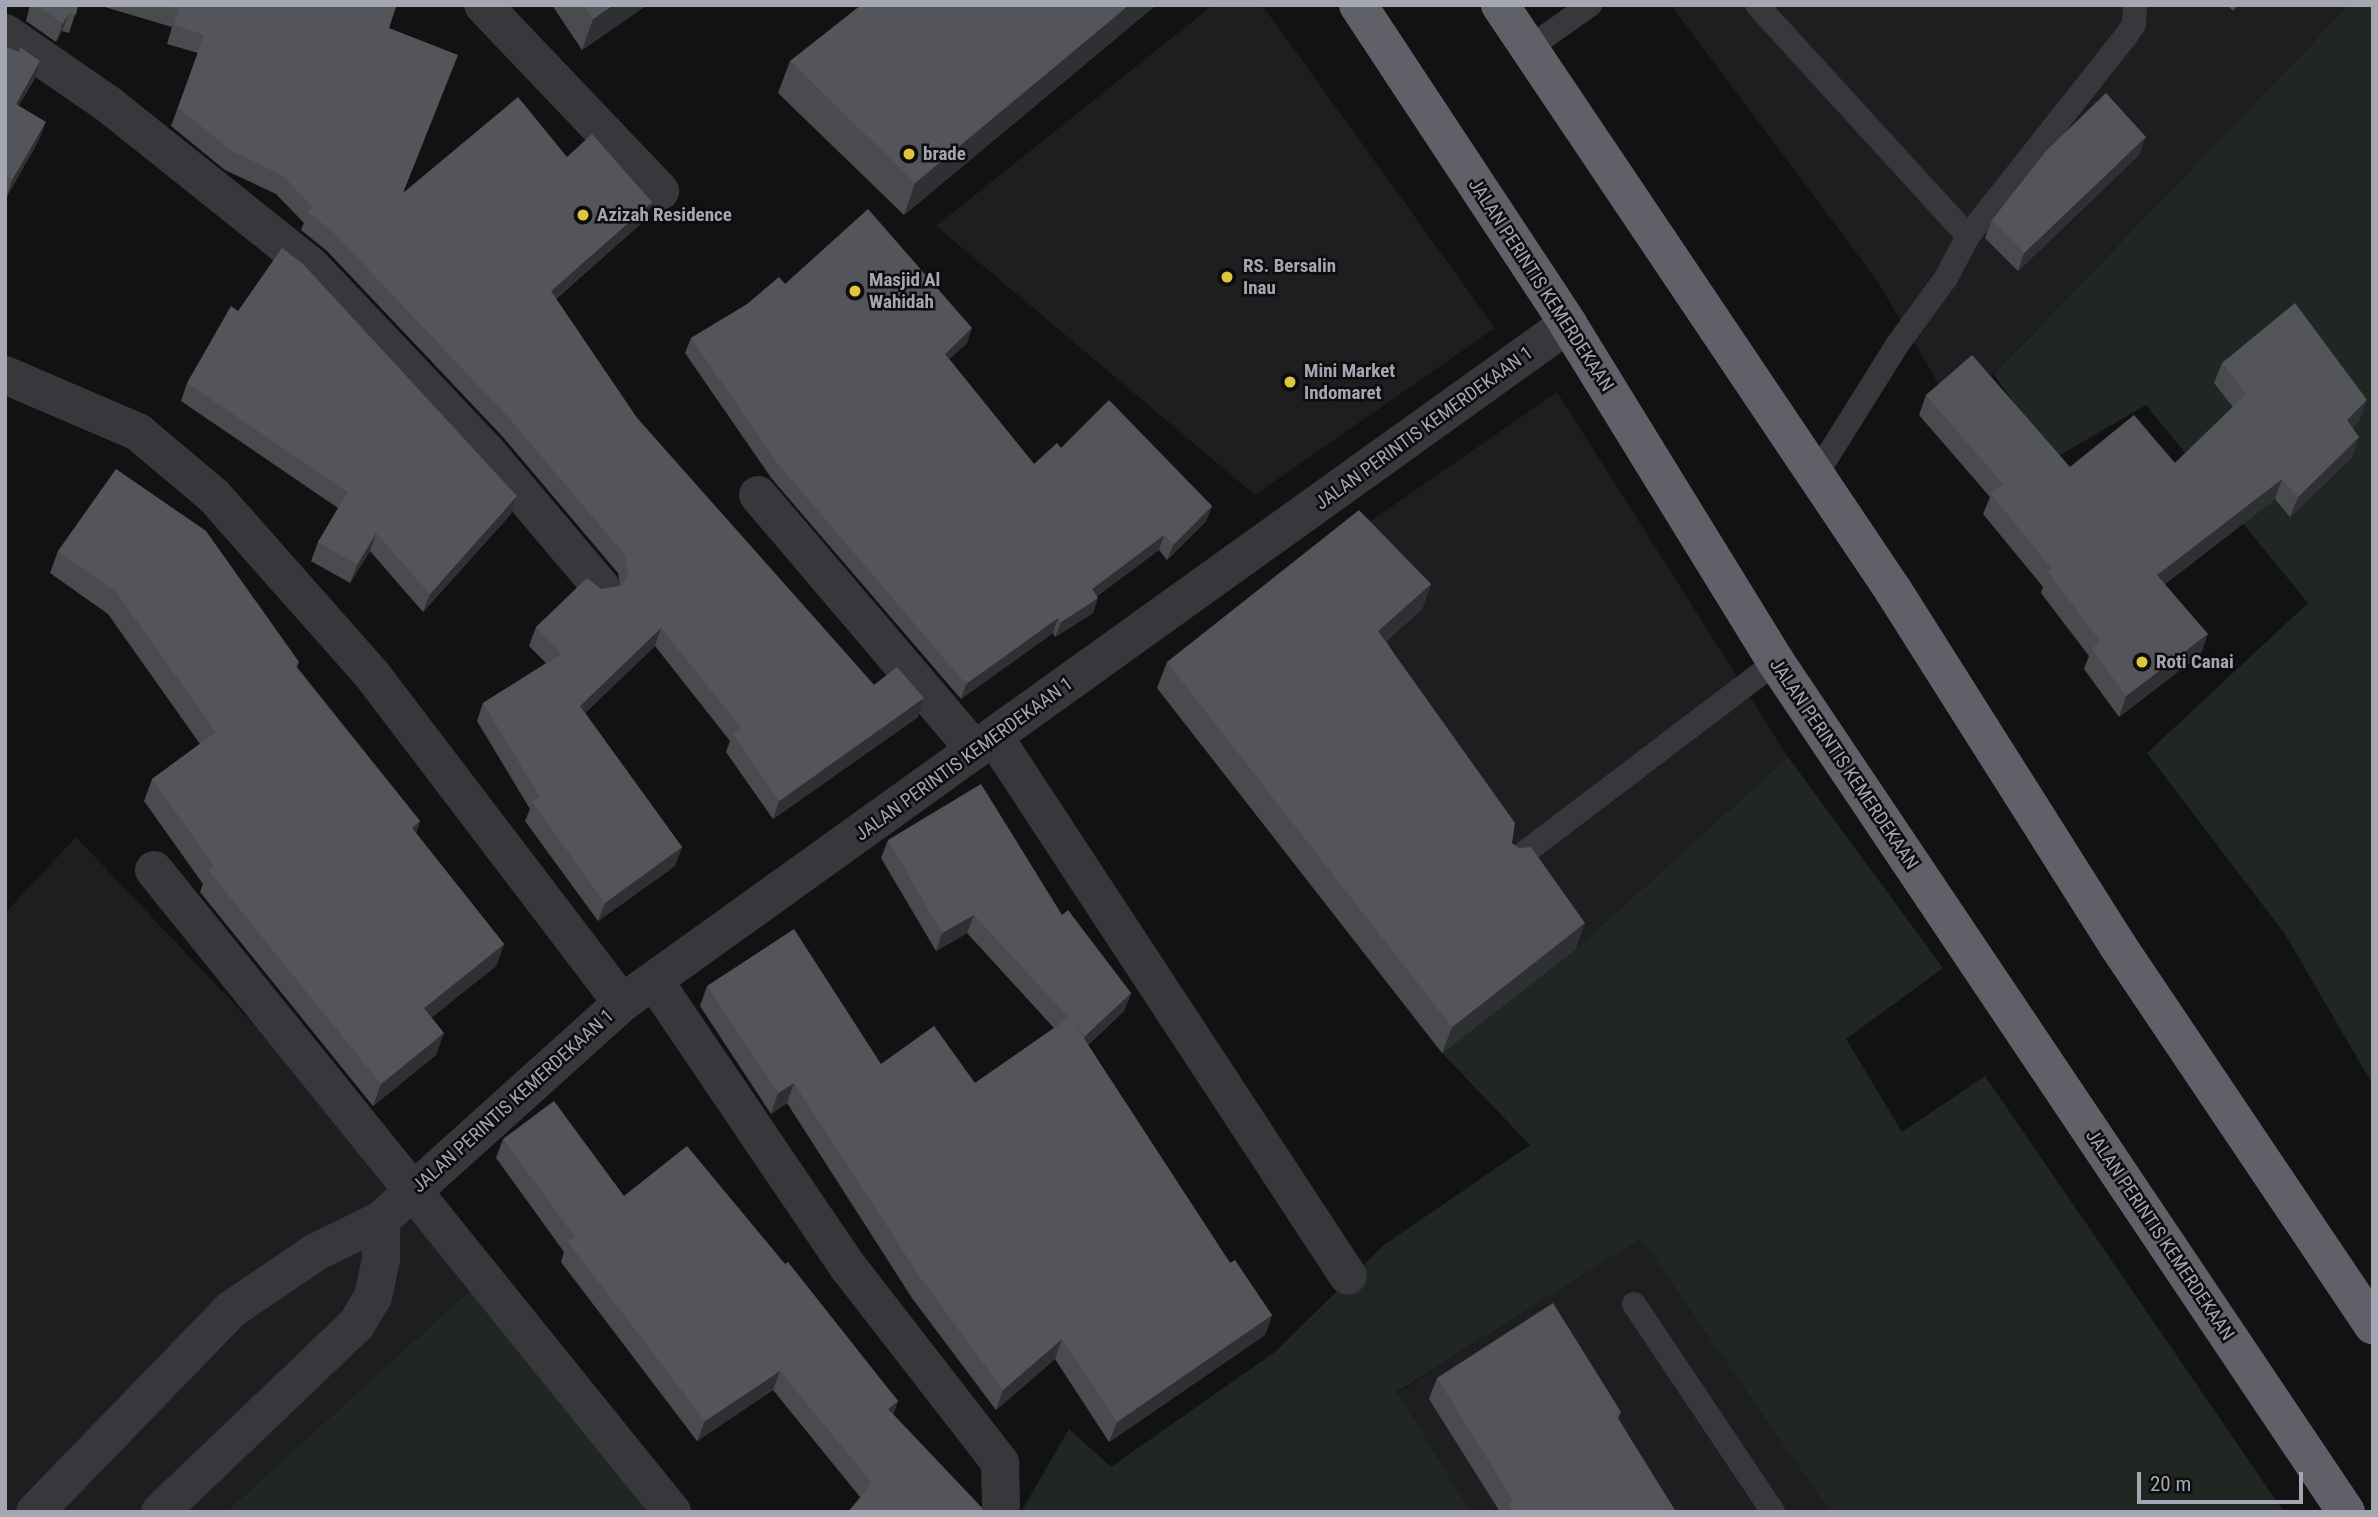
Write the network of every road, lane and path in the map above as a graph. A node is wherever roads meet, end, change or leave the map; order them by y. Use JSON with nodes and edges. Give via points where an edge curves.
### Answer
{"nodes":[{"id":1,"x":483,"y":5,"type":"edge"},
{"id":2,"x":1358,"y":5,"type":"edge"},
{"id":3,"x":1500,"y":5,"type":"edge"},
{"id":4,"x":1590,"y":5,"type":"edge"},
{"id":5,"x":1757,"y":5,"type":"edge"},
{"id":6,"x":2135,"y":5,"type":"edge"},
{"id":7,"x":5,"y":33,"type":"edge"},
{"id":8,"x":1529,"y":48,"type":"junction"},
{"id":9,"x":660,"y":191,"type":"dead end"},
{"id":10,"x":1968,"y":236,"type":"junction"},
{"id":11,"x":1568,"y":324,"type":"junction"},
{"id":12,"x":5,"y":375,"type":"edge"},
{"id":13,"x":1814,"y":478,"type":"junction"},
{"id":14,"x":758,"y":495,"type":"dead end"},
{"id":15,"x":601,"y":587,"type":"edge"},
{"id":16,"x":1776,"y":662,"type":"junction"},
{"id":17,"x":984,"y":743,"type":"junction"},
{"id":18,"x":1515,"y":860,"type":"edge"},
{"id":19,"x":154,"y":870,"type":"dead end"},
{"id":20,"x":655,"y":982,"type":"junction"},
{"id":21,"x":622,"y":1003,"type":"junction"},
{"id":22,"x":412,"y":1193,"type":"junction"},
{"id":23,"x":381,"y":1220,"type":"junction"},
{"id":24,"x":1348,"y":1276,"type":"dead end"},
{"id":25,"x":1634,"y":1304,"type":"dead end"},
{"id":26,"x":2373,"y":1325,"type":"edge"},
{"id":27,"x":1001,"y":1504,"type":"dead end"},
{"id":28,"x":35,"y":1512,"type":"edge"},
{"id":29,"x":160,"y":1512,"type":"edge"},
{"id":30,"x":671,"y":1512,"type":"edge"},
{"id":31,"x":1773,"y":1512,"type":"edge"},
{"id":32,"x":2346,"y":1512,"type":"edge"}],
"edges":[{"from":1,"to":9,"type":"street"},
{"from":2,"to":11,"type":"highway","name":"JALAN PERINTIS KEMERDEKAAN"},
{"from":3,"to":8,"type":"highway"},
{"from":4,"to":8,"type":"lane"},
{"from":5,"to":10,"type":"lane"},
{"from":6,"to":10,"type":"lane","via":[[2134,24],[2126,36]]},
{"from":7,"to":15,"type":"street","via":[[108,104],[311,266],[486,451]]},
{"from":8,"to":13,"type":"highway"},
{"from":10,"to":13,"type":"lane","via":[[1946,278],[1897,345]]},
{"from":11,"to":16,"type":"highway","name":"JALAN PERINTIS KEMERDEKAAN"},
{"from":11,"to":17,"type":"street","name":"JALAN PERINTIS KEMERDEKAAN 1"},
{"from":12,"to":21,"type":"street","via":[[138,432],[214,496],[373,676]]},
{"from":13,"to":26,"type":"highway","via":[[1893,590],[2118,946]]},
{"from":14,"to":17,"type":"street"},
{"from":16,"to":18,"type":"lane"},
{"from":16,"to":32,"type":"highway","name":"JALAN PERINTIS KEMERDEKAAN"},
{"from":17,"to":20,"type":"street","name":"JALAN PERINTIS KEMERDEKAAN 1"},
{"from":17,"to":24,"type":"street"},
{"from":19,"to":22,"type":"street"},
{"from":20,"to":21,"type":"street","name":"JALAN PERINTIS KEMERDEKAAN 1"},
{"from":20,"to":27,"type":"street","via":[[849,1268],[1000,1463]]},
{"from":21,"to":22,"type":"street","name":"JALAN PERINTIS KEMERDEKAAN 1"},
{"from":22,"to":23,"type":"street","name":"JALAN PERINTIS KEMERDEKAAN 1"},
{"from":22,"to":30,"type":"street"},
{"from":23,"to":28,"type":"street","name":"JALAN PERINTIS KEMERDEKAAN 1","via":[[316,1252],[232,1309]]},
{"from":23,"to":29,"type":"street","via":[[381,1259],[373,1297],[356,1325]]},
{"from":25,"to":31,"type":"lane"}]}
